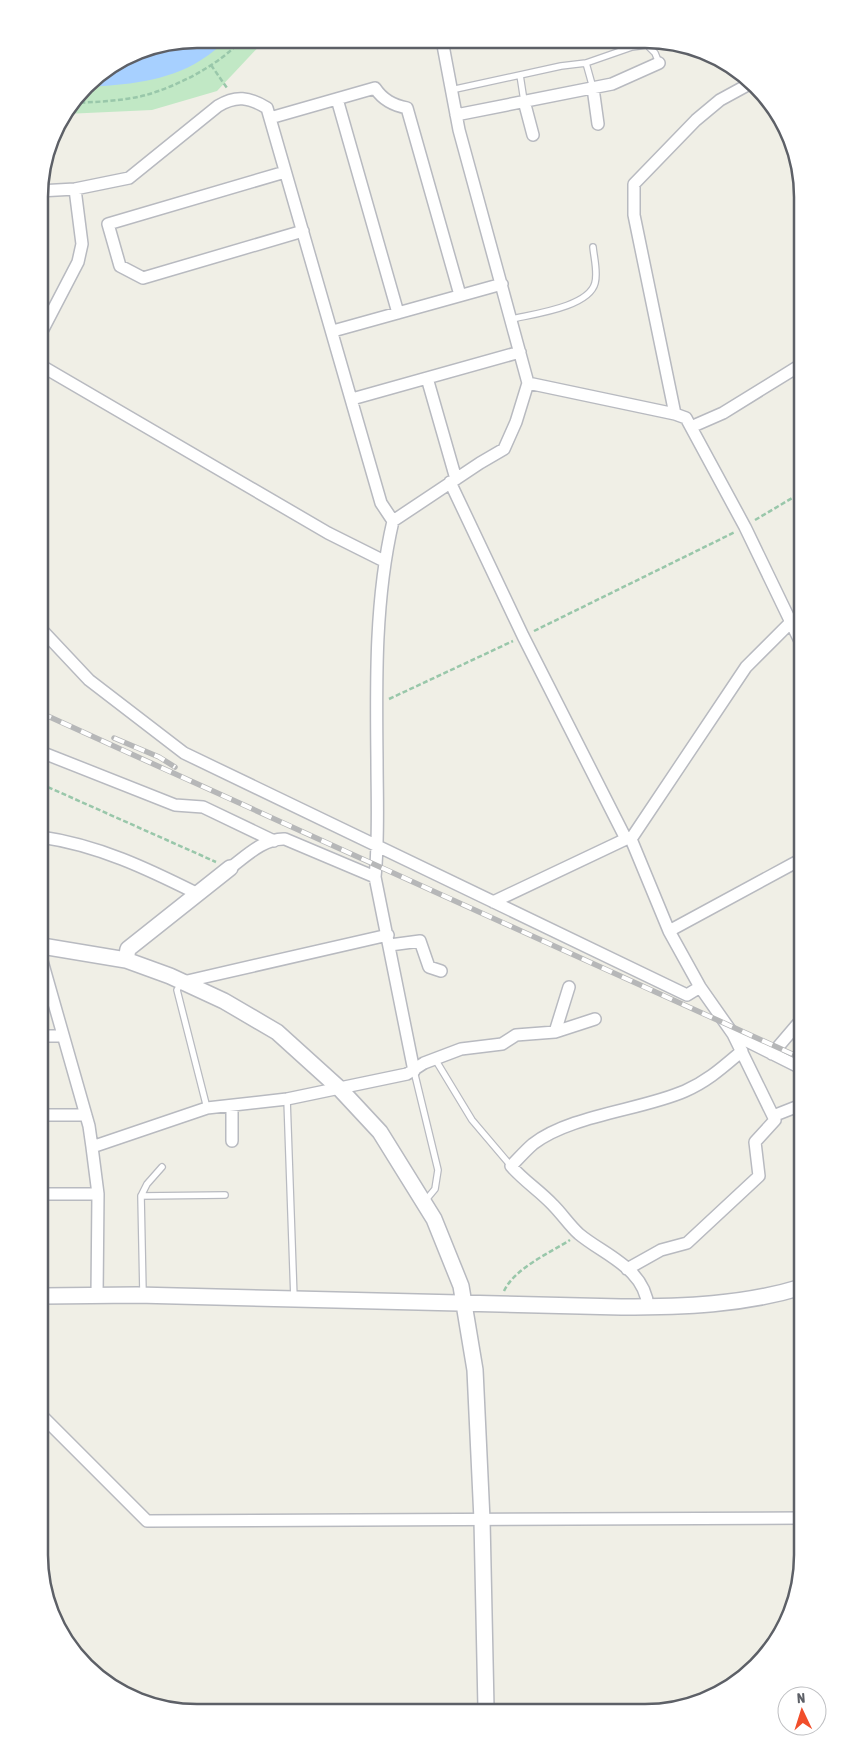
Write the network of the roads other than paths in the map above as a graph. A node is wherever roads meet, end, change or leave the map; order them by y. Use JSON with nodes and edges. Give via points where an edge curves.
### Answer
{"nodes":[{"id":1,"x":443,"y":48,"type":"edge"},
{"id":2,"x":629,"y":48,"type":"edge"},
{"id":3,"x":650,"y":48,"type":"edge"},
{"id":4,"x":586,"y":63,"type":"junction"},
{"id":5,"x":659,"y":63,"type":"joint"},
{"id":6,"x":520,"y":75,"type":"junction"},
{"id":7,"x":745,"y":86,"type":"edge"},
{"id":8,"x":593,"y":88,"type":"junction"},
{"id":9,"x":451,"y":90,"type":"junction"},
{"id":10,"x":337,"y":100,"type":"junction"},
{"id":11,"x":524,"y":102,"type":"junction"},
{"id":12,"x":456,"y":115,"type":"junction"},
{"id":13,"x":270,"y":118,"type":"junction"},
{"id":14,"x":598,"y":124,"type":"dead end"},
{"id":15,"x":533,"y":135,"type":"dead end"},
{"id":16,"x":285,"y":172,"type":"junction"},
{"id":17,"x":75,"y":189,"type":"junction"},
{"id":18,"x":48,"y":190,"type":"edge"},
{"id":19,"x":303,"y":231,"type":"junction"},
{"id":20,"x":593,"y":247,"type":"dead end"},
{"id":21,"x":502,"y":284,"type":"junction"},
{"id":22,"x":460,"y":295,"type":"junction"},
{"id":23,"x":398,"y":313,"type":"junction"},
{"id":24,"x":512,"y":319,"type":"junction"},
{"id":25,"x":48,"y":320,"type":"edge"},
{"id":26,"x":333,"y":331,"type":"junction"},
{"id":27,"x":520,"y":352,"type":"junction"},
{"id":28,"x":794,"y":369,"type":"edge"},
{"id":29,"x":48,"y":370,"type":"edge"},
{"id":30,"x":427,"y":378,"type":"junction"},
{"id":31,"x":528,"y":384,"type":"junction"},
{"id":32,"x":352,"y":399,"type":"junction"},
{"id":33,"x":675,"y":414,"type":"junction"},
{"id":34,"x":691,"y":427,"type":"junction"},
{"id":35,"x":453,"y":480,"type":"junction"},
{"id":36,"x":393,"y":521,"type":"junction"},
{"id":37,"x":384,"y":561,"type":"junction"},
{"id":38,"x":790,"y":623,"type":"junction"},
{"id":39,"x":794,"y":630,"type":"edge"},
{"id":40,"x":48,"y":636,"type":"edge"},
{"id":41,"x":48,"y":755,"type":"edge"},
{"id":42,"x":48,"y":838,"type":"edge"},
{"id":43,"x":629,"y":839,"type":"junction"},
{"id":44,"x":274,"y":841,"type":"junction"},
{"id":45,"x":378,"y":845,"type":"junction"},
{"id":46,"x":794,"y":863,"type":"edge"},
{"id":47,"x":230,"y":868,"type":"joint"},
{"id":48,"x":375,"y":877,"type":"junction"},
{"id":49,"x":198,"y":894,"type":"junction"},
{"id":50,"x":493,"y":902,"type":"junction"},
{"id":51,"x":669,"y":931,"type":"junction"},
{"id":52,"x":389,"y":940,"type":"junction"},
{"id":53,"x":48,"y":947,"type":"edge"},
{"id":54,"x":126,"y":960,"type":"junction"},
{"id":55,"x":441,"y":971,"type":"dead end"},
{"id":56,"x":48,"y":982,"type":"edge"},
{"id":57,"x":182,"y":982,"type":"junction"},
{"id":58,"x":569,"y":987,"type":"dead end"},
{"id":59,"x":700,"y":987,"type":"junction"},
{"id":60,"x":595,"y":1018,"type":"dead end"},
{"id":61,"x":794,"y":1028,"type":"edge"},
{"id":62,"x":555,"y":1032,"type":"junction"},
{"id":63,"x":733,"y":1034,"type":"junction"},
{"id":64,"x":48,"y":1036,"type":"edge"},
{"id":65,"x":63,"y":1036,"type":"junction"},
{"id":66,"x":742,"y":1051,"type":"junction"},
{"id":67,"x":772,"y":1054,"type":"junction"},
{"id":68,"x":435,"y":1059,"type":"junction"},
{"id":69,"x":794,"y":1065,"type":"edge"},
{"id":70,"x":414,"y":1071,"type":"junction"},
{"id":71,"x":340,"y":1089,"type":"junction"},
{"id":72,"x":287,"y":1100,"type":"junction"},
{"id":73,"x":232,"y":1106,"type":"junction"},
{"id":74,"x":207,"y":1108,"type":"junction"},
{"id":75,"x":794,"y":1108,"type":"edge"},
{"id":76,"x":48,"y":1115,"type":"edge"},
{"id":77,"x":86,"y":1115,"type":"junction"},
{"id":78,"x":773,"y":1116,"type":"junction"},
{"id":79,"x":232,"y":1141,"type":"dead end"},
{"id":80,"x":92,"y":1147,"type":"junction"},
{"id":81,"x":511,"y":1166,"type":"junction"},
{"id":82,"x":162,"y":1167,"type":"dead end"},
{"id":83,"x":48,"y":1194,"type":"edge"},
{"id":84,"x":98,"y":1194,"type":"junction"},
{"id":85,"x":225,"y":1195,"type":"dead end"},
{"id":86,"x":141,"y":1196,"type":"junction"},
{"id":87,"x":424,"y":1203,"type":"junction"},
{"id":88,"x":627,"y":1269,"type":"junction"},
{"id":89,"x":794,"y":1289,"type":"edge"},
{"id":90,"x":48,"y":1296,"type":"edge"},
{"id":91,"x":97,"y":1296,"type":"junction"},
{"id":92,"x":143,"y":1296,"type":"junction"},
{"id":93,"x":294,"y":1299,"type":"junction"},
{"id":94,"x":465,"y":1302,"type":"junction"},
{"id":95,"x":648,"y":1307,"type":"junction"},
{"id":96,"x":48,"y":1422,"type":"edge"},
{"id":97,"x":794,"y":1518,"type":"edge"},
{"id":98,"x":482,"y":1520,"type":"junction"},
{"id":99,"x":486,"y":1704,"type":"edge"}],
"edges":[{"from":1,"to":9,"type":"street"},
{"from":2,"to":4,"type":"lane"},
{"from":3,"to":5,"type":"lane"},
{"from":4,"to":6,"type":"lane"},
{"from":4,"to":8,"type":"lane"},
{"from":5,"to":8,"type":"street","via":[[612,84]]},
{"from":6,"to":9,"type":"lane"},
{"from":6,"to":11,"type":"lane"},
{"from":7,"to":33,"type":"street","via":[[720,100],[696,120],[634,184],[634,215]]},
{"from":8,"to":11,"type":"street"},
{"from":8,"to":14,"type":"street"},
{"from":9,"to":12,"type":"street"},
{"from":10,"to":13,"type":"street"},
{"from":10,"to":22,"type":"street","via":[[375,88],[394,105],[407,108]]},
{"from":10,"to":23,"type":"street"},
{"from":11,"to":12,"type":"street"},
{"from":11,"to":15,"type":"street"},
{"from":12,"to":21,"type":"street"},
{"from":13,"to":16,"type":"street"},
{"from":13,"to":17,"type":"street","via":[[267,108],[258,103],[243,97],[233,99],[218,106],[129,178]]},
{"from":16,"to":19,"type":"street"},
{"from":16,"to":19,"type":"street","via":[[108,224],[120,266],[143,278]]},
{"from":17,"to":18,"type":"street"},
{"from":17,"to":25,"type":"street","via":[[82,244],[78,262]]},
{"from":19,"to":26,"type":"street"},
{"from":20,"to":24,"type":"lane","via":[[596,282],[592,290],[565,307]]},
{"from":21,"to":22,"type":"street"},
{"from":21,"to":24,"type":"street"},
{"from":22,"to":23,"type":"street"},
{"from":23,"to":26,"type":"street"},
{"from":24,"to":27,"type":"street"},
{"from":26,"to":32,"type":"street"},
{"from":27,"to":30,"type":"street"},
{"from":27,"to":31,"type":"street"},
{"from":28,"to":34,"type":"street","via":[[723,413]]},
{"from":29,"to":37,"type":"street","via":[[328,532]]},
{"from":30,"to":32,"type":"street"},
{"from":30,"to":35,"type":"street"},
{"from":31,"to":33,"type":"street"},
{"from":31,"to":35,"type":"street","via":[[504,450]]},
{"from":32,"to":36,"type":"street","via":[[381,503]]},
{"from":33,"to":34,"type":"street","via":[[686,418]]},
{"from":34,"to":38,"type":"street","via":[[745,527]]},
{"from":35,"to":36,"type":"street"},
{"from":35,"to":43,"type":"street","via":[[523,636]]},
{"from":36,"to":37,"type":"street"},
{"from":37,"to":45,"type":"street","via":[[376,705]]},
{"from":38,"to":39,"type":"street"},
{"from":38,"to":43,"type":"street","via":[[746,667]]},
{"from":40,"to":45,"type":"street","via":[[89,680],[184,753]]},
{"from":41,"to":44,"type":"street","via":[[175,805],[203,807]]},
{"from":42,"to":49,"type":"street","via":[[104,852],[147,868]]},
{"from":43,"to":50,"type":"street"},
{"from":43,"to":51,"type":"street"},
{"from":44,"to":47,"type":"street","via":[[256,849]]},
{"from":44,"to":48,"type":"street","via":[[286,840]]},
{"from":45,"to":48,"type":"street"},
{"from":45,"to":50,"type":"street"},
{"from":46,"to":51,"type":"street"},
{"from":47,"to":49,"type":"street"},
{"from":48,"to":52,"type":"street"},
{"from":49,"to":54,"type":"street","via":[[128,949]]},
{"from":50,"to":59,"type":"street","via":[[687,994]]},
{"from":51,"to":59,"type":"street"},
{"from":52,"to":55,"type":"street","via":[[420,941],[429,967]]},
{"from":52,"to":57,"type":"street"},
{"from":52,"to":70,"type":"street"},
{"from":53,"to":54,"type":"street"},
{"from":54,"to":57,"type":"street"},
{"from":56,"to":65,"type":"street"},
{"from":57,"to":71,"type":"street","via":[[224,1001],[277,1032]]},
{"from":57,"to":74,"type":"lane","via":[[177,990]]},
{"from":58,"to":62,"type":"street"},
{"from":59,"to":63,"type":"street"},
{"from":60,"to":62,"type":"street"},
{"from":61,"to":67,"type":"street"},
{"from":62,"to":68,"type":"street","via":[[516,1035],[502,1044],[461,1049]]},
{"from":63,"to":66,"type":"street"},
{"from":63,"to":67,"type":"street"},
{"from":64,"to":65,"type":"street"},
{"from":65,"to":77,"type":"street"},
{"from":66,"to":78,"type":"street"},
{"from":66,"to":81,"type":"street","via":[[710,1078],[684,1092],[546,1136]]},
{"from":67,"to":69,"type":"street"},
{"from":68,"to":70,"type":"street"},
{"from":68,"to":81,"type":"lane","via":[[472,1120]]},
{"from":70,"to":71,"type":"street"},
{"from":70,"to":87,"type":"lane","via":[[438,1170],[436,1189]]},
{"from":71,"to":72,"type":"street"},
{"from":71,"to":87,"type":"street","via":[[380,1132]]},
{"from":72,"to":73,"type":"street"},
{"from":72,"to":93,"type":"lane"},
{"from":73,"to":74,"type":"street"},
{"from":73,"to":79,"type":"street"},
{"from":74,"to":80,"type":"street"},
{"from":75,"to":78,"type":"street"},
{"from":76,"to":77,"type":"street"},
{"from":77,"to":80,"type":"street"},
{"from":78,"to":88,"type":"street","via":[[776,1120],[755,1142],[759,1176],[687,1243],[661,1250]]},
{"from":80,"to":84,"type":"street"},
{"from":81,"to":88,"type":"street","via":[[580,1234]]},
{"from":82,"to":86,"type":"lane"},
{"from":83,"to":84,"type":"street"},
{"from":84,"to":91,"type":"street"},
{"from":85,"to":86,"type":"lane"},
{"from":86,"to":92,"type":"lane"},
{"from":87,"to":94,"type":"street","via":[[434,1219]]},
{"from":88,"to":95,"type":"street","via":[[638,1278],[648,1298]]},
{"from":89,"to":95,"type":"street","via":[[766,1297],[714,1304]]},
{"from":90,"to":91,"type":"street"},
{"from":91,"to":92,"type":"street"},
{"from":92,"to":93,"type":"street"},
{"from":93,"to":94,"type":"street"},
{"from":94,"to":95,"type":"street"},
{"from":94,"to":98,"type":"street","via":[[476,1370]]},
{"from":96,"to":98,"type":"street","via":[[147,1521]]},
{"from":97,"to":98,"type":"street"},
{"from":98,"to":99,"type":"street"}]}
